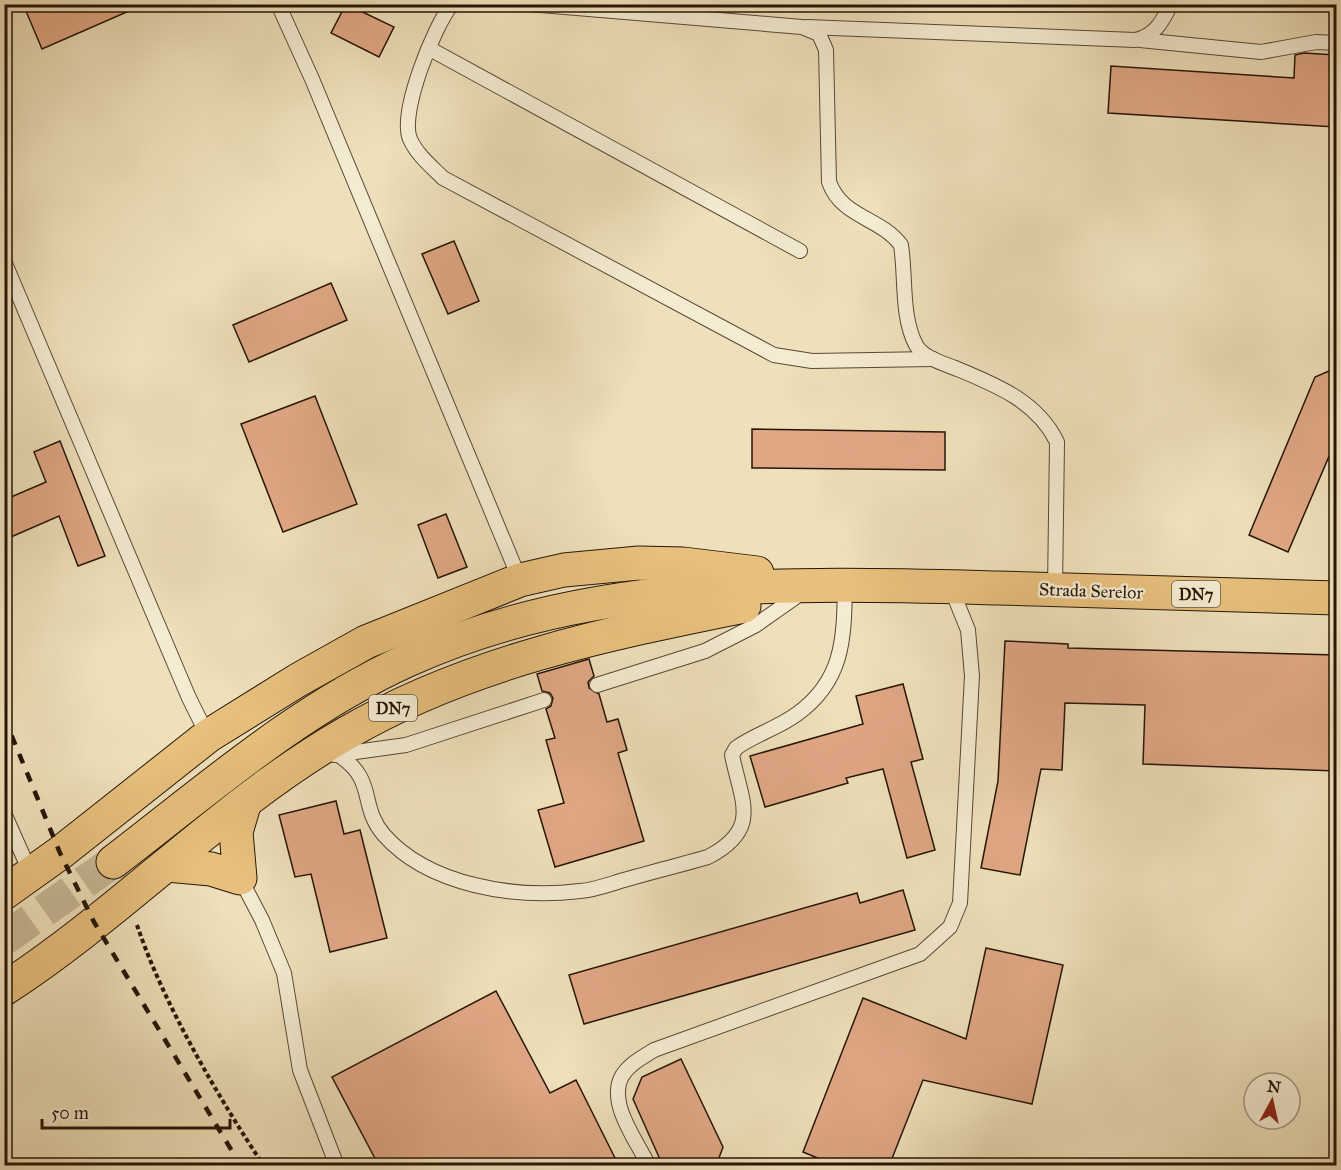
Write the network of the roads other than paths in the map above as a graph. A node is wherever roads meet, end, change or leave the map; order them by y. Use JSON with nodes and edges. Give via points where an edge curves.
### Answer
{"nodes":[{"id":1,"x":278,"y":4,"type":"edge"},
{"id":2,"x":452,"y":4,"type":"edge"},
{"id":3,"x":529,"y":4,"type":"edge"},
{"id":4,"x":1171,"y":4,"type":"edge"},
{"id":5,"x":802,"y":27,"type":"junction"},
{"id":6,"x":1135,"y":40,"type":"junction"},
{"id":7,"x":1336,"y":43,"type":"edge"},
{"id":8,"x":430,"y":48,"type":"junction"},
{"id":9,"x":800,"y":251,"type":"dead end"},
{"id":10,"x":4,"y":261,"type":"edge"},
{"id":11,"x":933,"y":359,"type":"junction"},
{"id":12,"x":520,"y":580,"type":"junction"},
{"id":13,"x":845,"y":584,"type":"junction"},
{"id":14,"x":950,"y":587,"type":"junction"},
{"id":15,"x":1055,"y":590,"type":"junction"},
{"id":16,"x":800,"y":594,"type":"junction"},
{"id":17,"x":1336,"y":598,"type":"edge"},
{"id":18,"x":597,"y":685,"type":"dead end"},
{"id":19,"x":544,"y":700,"type":"dead end"},
{"id":20,"x":208,"y":736,"type":"junction"},
{"id":21,"x":324,"y":755,"type":"junction"},
{"id":22,"x":244,"y":805,"type":"junction"},
{"id":23,"x":4,"y":813,"type":"edge"},
{"id":24,"x":112,"y":862,"type":"tunnel mouth"},
{"id":25,"x":167,"y":865,"type":"junction"},
{"id":26,"x":31,"y":874,"type":"junction"},
{"id":27,"x":240,"y":878,"type":"junction"},
{"id":28,"x":4,"y":893,"type":"edge"},
{"id":29,"x":4,"y":989,"type":"edge"},
{"id":30,"x":337,"y":1166,"type":"edge"},
{"id":31,"x":649,"y":1166,"type":"edge"}],
"edges":[{"from":1,"to":12,"type":"lane"},
{"from":2,"to":8,"type":"lane"},
{"from":3,"to":5,"type":"lane"},
{"from":4,"to":6,"type":"lane","via":[[1148,38]]},
{"from":5,"to":6,"type":"lane"},
{"from":5,"to":11,"type":"lane","via":[[819,34],[826,50],[829,182],[834,195],[842,205],[893,234],[901,245],[909,330],[918,348]]},
{"from":6,"to":7,"type":"lane","via":[[1238,52]]},
{"from":8,"to":9,"type":"lane"},
{"from":8,"to":11,"type":"lane","via":[[410,101],[406,124],[421,156],[443,178],[774,355],[812,361]]},
{"from":10,"to":20,"type":"lane"},
{"from":11,"to":15,"type":"lane","via":[[995,384],[1048,423],[1057,442]]},
{"from":12,"to":13,"type":"highway","number":"DN7","via":[[564,570],[639,563],[683,564]]},
{"from":12,"to":20,"type":"highway","number":"DN7","via":[[366,642]]},
{"from":13,"to":14,"type":"highway","name":"Strada Serelor","number":"DN7"},
{"from":13,"to":16,"type":"highway","number":"DN7"},
{"from":13,"to":21,"type":"lane","via":[[843,643],[831,677],[796,715],[736,748],[732,755],[744,798],[744,818],[724,849],[708,857],[582,891],[546,894],[472,884],[420,864],[400,851],[373,817],[359,772]]},
{"from":13,"to":24,"type":"highway","number":"DN7","via":[[642,595],[576,606],[462,637],[353,688],[300,720]]},
{"from":14,"to":15,"type":"highway","name":"Strada Serelor","number":"DN7"},
{"from":14,"to":31,"type":"lane","via":[[968,630],[972,676],[960,903],[950,927],[920,954],[654,1050],[633,1063],[622,1075],[617,1091],[619,1106]]},
{"from":15,"to":17,"type":"highway","name":"Strada Serelor","number":"DN7"},
{"from":16,"to":18,"type":"lane","via":[[756,625],[705,651]]},
{"from":16,"to":21,"type":"highway","number":"DN7","via":[[549,649],[466,676],[344,734]]},
{"from":19,"to":21,"type":"lane","via":[[406,745]]},
{"from":20,"to":26,"type":"highway","number":"DN7"},
{"from":21,"to":22,"type":"highway","number":"DN7"},
{"from":22,"to":25,"type":"highway","number":"DN7"},
{"from":22,"to":27,"type":"highway","via":[[236,832]]},
{"from":23,"to":26,"type":"lane"},
{"from":25,"to":27,"type":"highway","via":[[211,869]]},
{"from":25,"to":29,"type":"highway","number":"DN7"},
{"from":26,"to":28,"type":"highway","number":"DN7"},
{"from":27,"to":30,"type":"lane","via":[[284,973],[300,1070]]}]}
